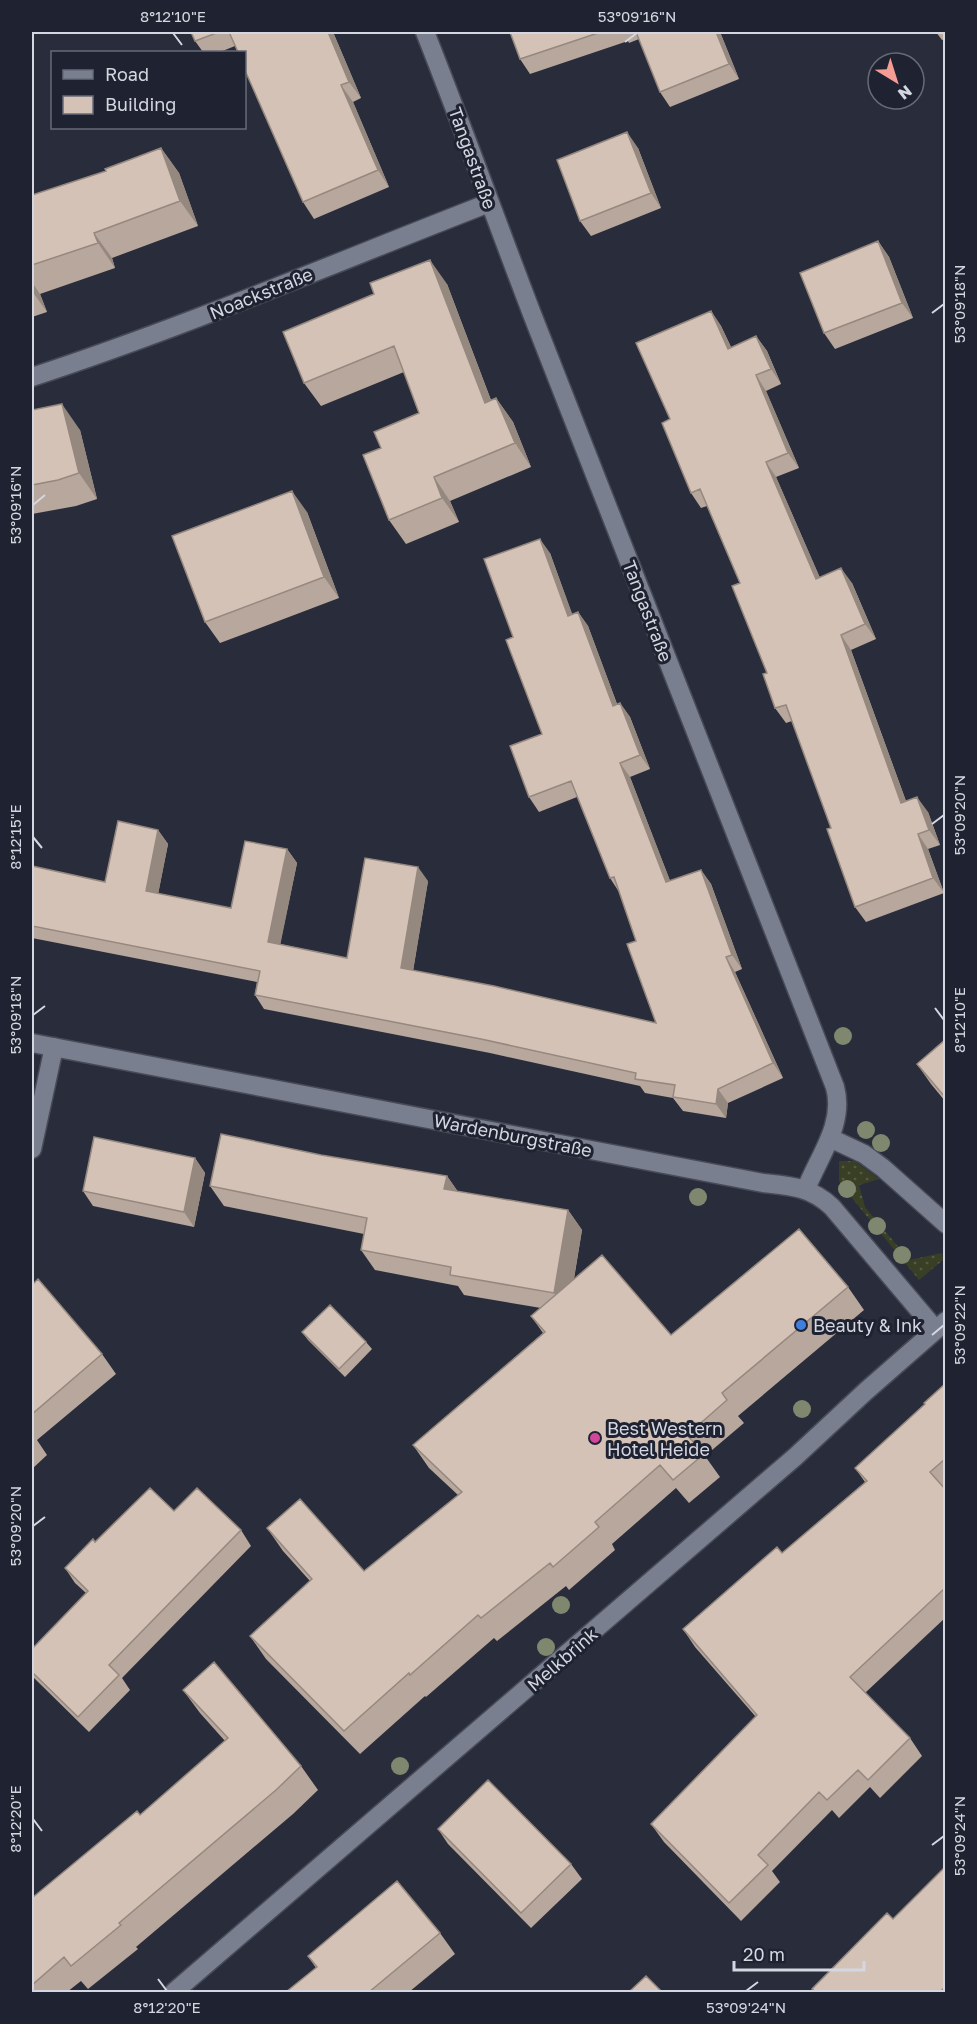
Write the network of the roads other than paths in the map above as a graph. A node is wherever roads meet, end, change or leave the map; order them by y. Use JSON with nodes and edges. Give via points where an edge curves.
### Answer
{"nodes":[{"id":1,"x":425,"y":32,"type":"edge"},
{"id":2,"x":489,"y":202,"type":"junction"},
{"id":3,"x":32,"y":377,"type":"edge"},
{"id":4,"x":32,"y":1043,"type":"edge"},
{"id":5,"x":54,"y":1047,"type":"junction"},
{"id":6,"x":830,"y":1138,"type":"junction"},
{"id":7,"x":32,"y":1149,"type":"edge"},
{"id":8,"x":806,"y":1189,"type":"junction"},
{"id":9,"x":945,"y":1224,"type":"edge"},
{"id":10,"x":940,"y":1326,"type":"edge"},
{"id":11,"x":174,"y":1992,"type":"edge"}],
"edges":[{"from":1,"to":2,"type":"street","name":"Tangastraße"},
{"from":2,"to":3,"type":"street","name":"Noackstraße","via":[[204,316]]},
{"from":2,"to":6,"type":"street","name":"Tangastraße","via":[[835,1087],[838,1114]]},
{"from":4,"to":5,"type":"street","name":"Wardenburgstraße"},
{"from":5,"to":7,"type":"street"},
{"from":5,"to":8,"type":"street","name":"Wardenburgstraße"},
{"from":6,"to":8,"type":"street","name":"Tangastraße"},
{"from":6,"to":9,"type":"street","via":[[883,1168]]},
{"from":8,"to":10,"type":"street","name":"Wardenburgstraße","via":[[820,1195],[832,1207]]},
{"from":10,"to":11,"type":"street","name":"Melkbrink","via":[[795,1457]]}]}
